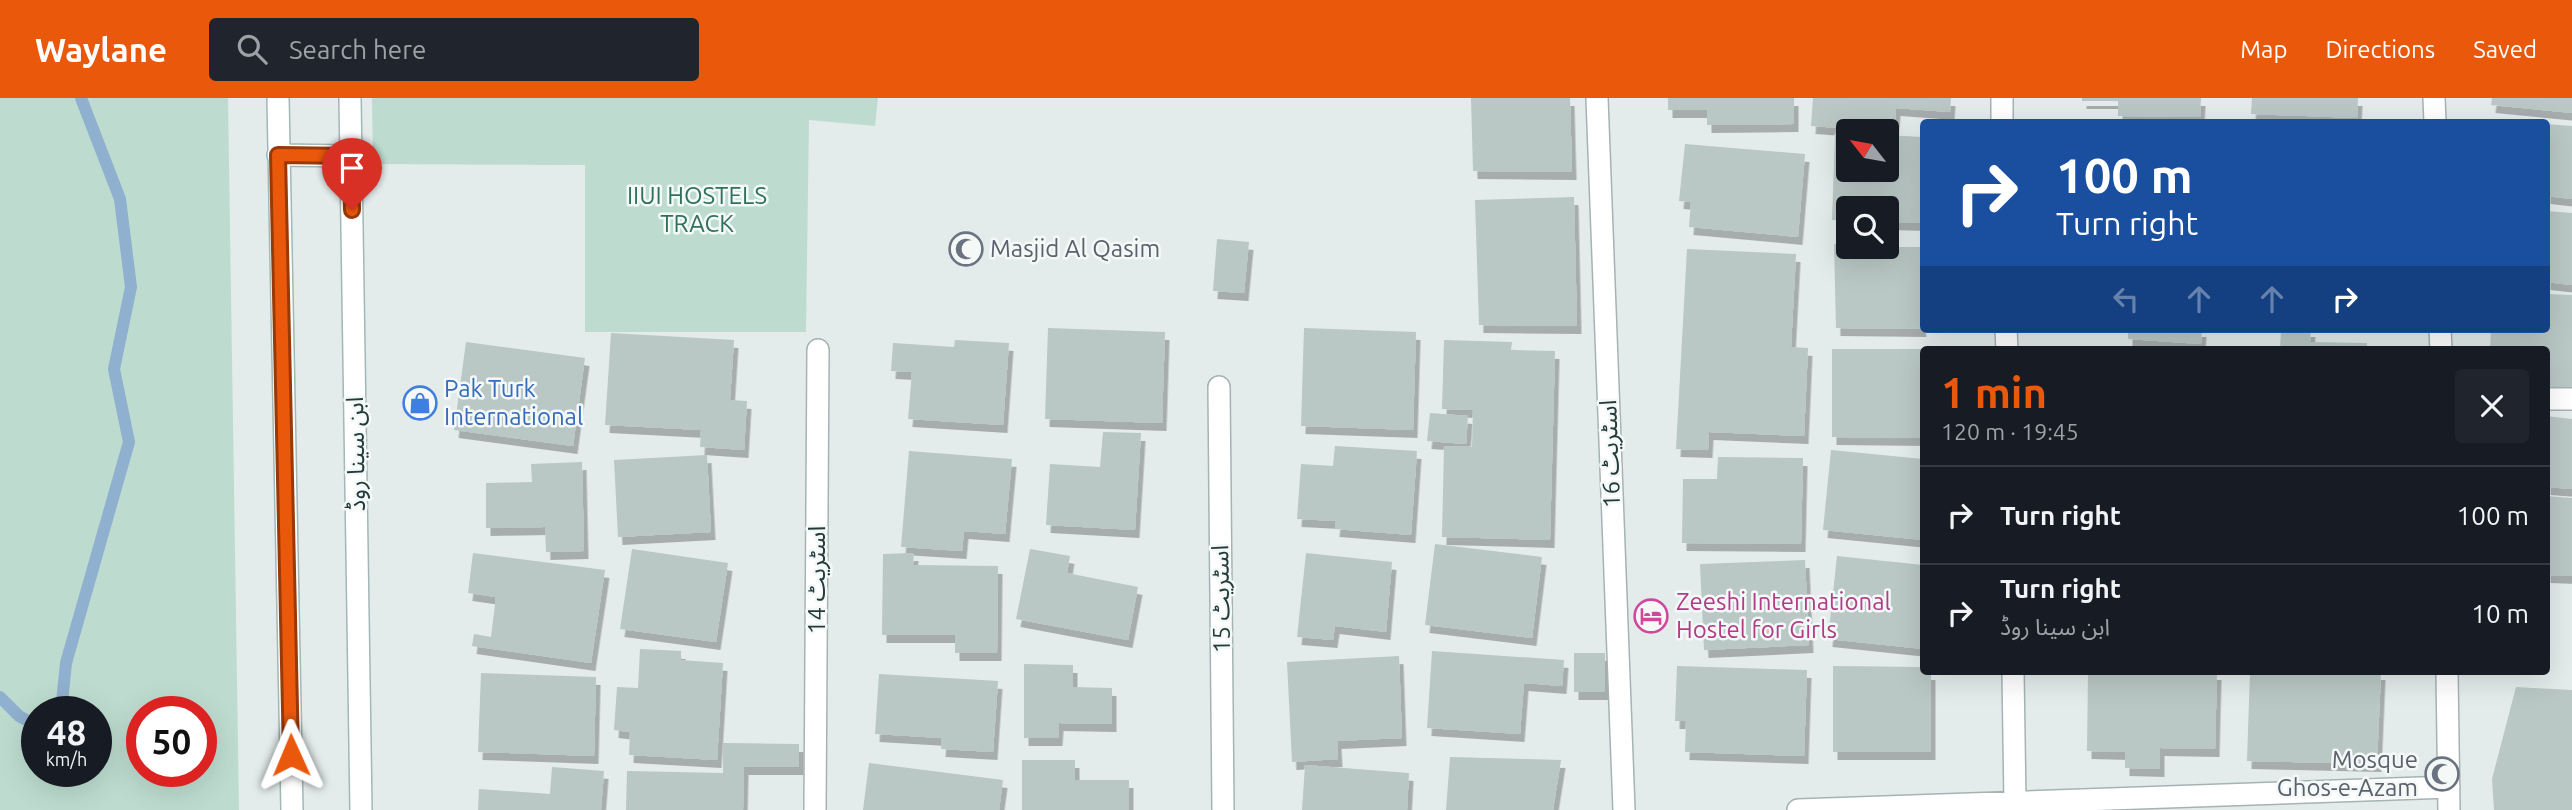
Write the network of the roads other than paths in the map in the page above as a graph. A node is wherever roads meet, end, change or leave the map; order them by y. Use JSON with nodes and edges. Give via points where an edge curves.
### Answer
{"nodes":[{"id":1,"x":278,"y":98,"type":"edge"},
{"id":2,"x":350,"y":98,"type":"edge"},
{"id":3,"x":1597,"y":98,"type":"edge"},
{"id":4,"x":2002,"y":98,"type":"edge"},
{"id":5,"x":2434,"y":98,"type":"edge"},
{"id":6,"x":2002,"y":119,"type":"edge"},
{"id":7,"x":2435,"y":119,"type":"edge"},
{"id":8,"x":278,"y":155,"type":"junction"},
{"id":9,"x":351,"y":156,"type":"junction"},
{"id":10,"x":818,"y":350,"type":"dead end"},
{"id":11,"x":1219,"y":387,"type":"dead end"},
{"id":12,"x":2550,"y":399,"type":"edge"},
{"id":13,"x":2572,"y":399,"type":"edge"},
{"id":14,"x":2013,"y":675,"type":"edge"},
{"id":15,"x":2447,"y":675,"type":"edge"},
{"id":16,"x":2449,"y":787,"type":"junction"},
{"id":17,"x":2015,"y":802,"type":"junction"},
{"id":18,"x":292,"y":810,"type":"edge"},
{"id":19,"x":361,"y":810,"type":"edge"},
{"id":20,"x":815,"y":810,"type":"edge"},
{"id":21,"x":1223,"y":810,"type":"edge"},
{"id":22,"x":1624,"y":810,"type":"edge"},
{"id":23,"x":1798,"y":810,"type":"edge"},
{"id":24,"x":2449,"y":810,"type":"edge"}],
"edges":[{"from":1,"to":8,"type":"street"},
{"from":2,"to":9,"type":"street","name":"ابن سینا روڈ"},
{"from":3,"to":22,"type":"street","name":"اسٹریٹ 16"},
{"from":4,"to":6,"type":"street"},
{"from":5,"to":7,"type":"street"},
{"from":8,"to":9,"type":"street"},
{"from":8,"to":18,"type":"street"},
{"from":9,"to":19,"type":"street","name":"ابن سینا روڈ"},
{"from":10,"to":20,"type":"street","name":"اسٹریٹ 14"},
{"from":11,"to":21,"type":"street","name":"اسٹریٹ 15"},
{"from":12,"to":13,"type":"street"},
{"from":14,"to":17,"type":"street"},
{"from":15,"to":16,"type":"street"},
{"from":16,"to":17,"type":"street"},
{"from":16,"to":24,"type":"street"},
{"from":17,"to":23,"type":"street"}]}
